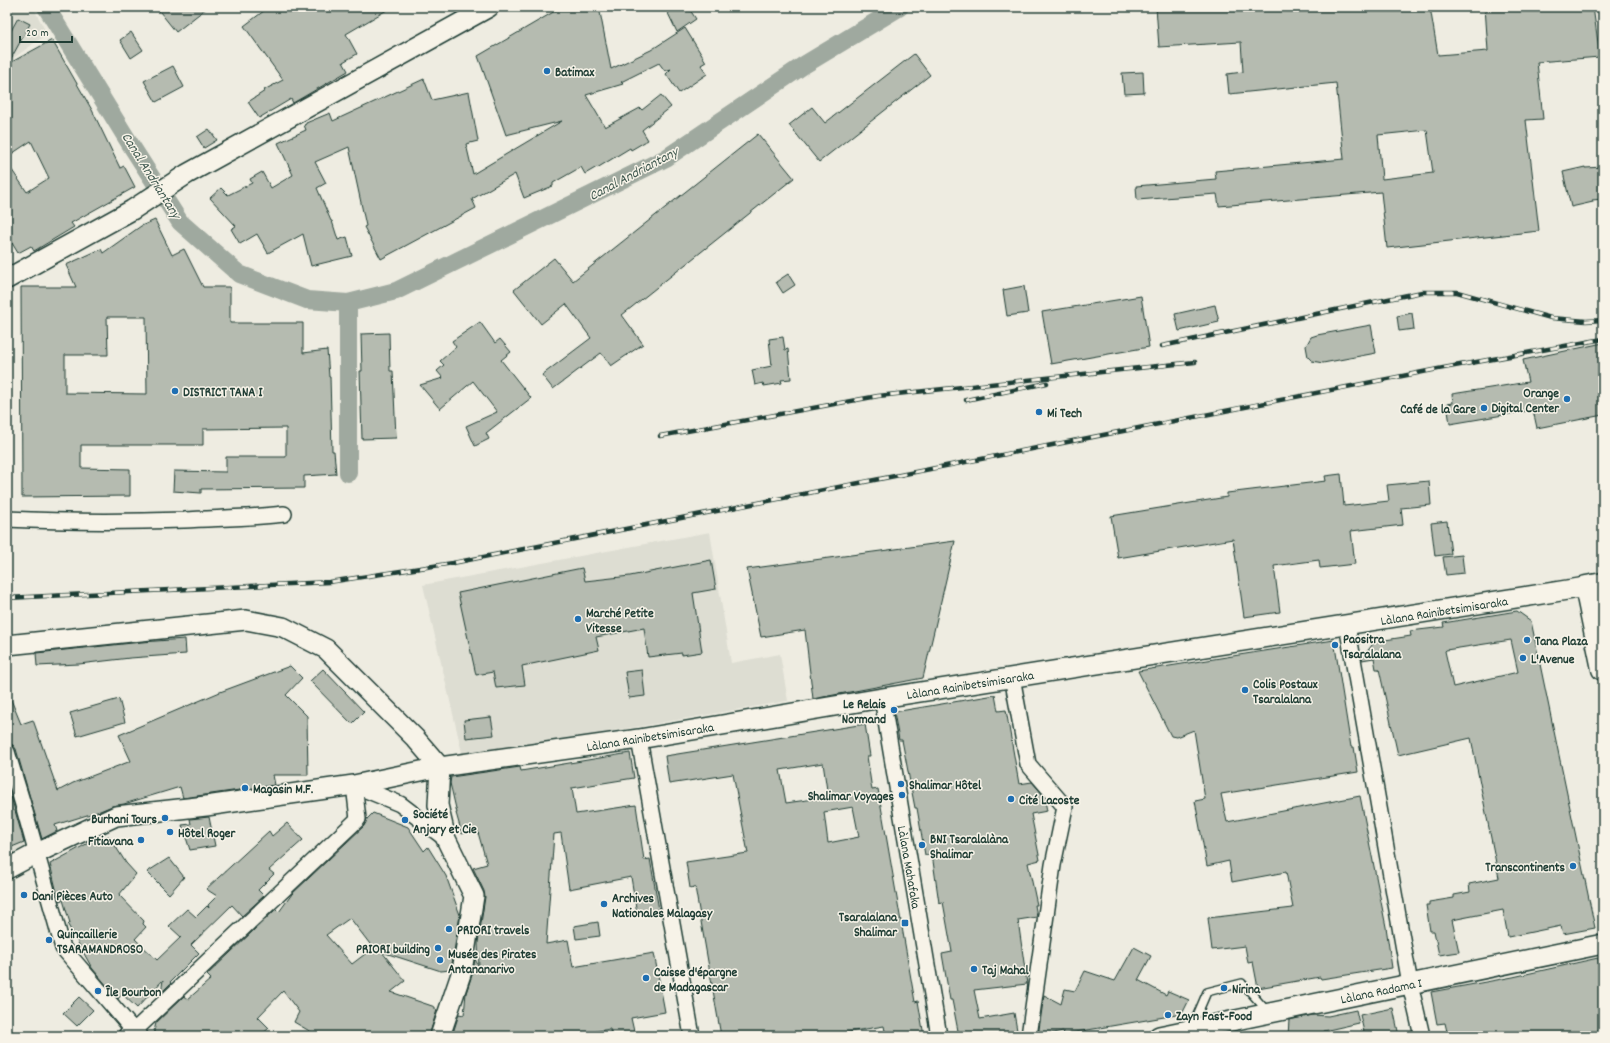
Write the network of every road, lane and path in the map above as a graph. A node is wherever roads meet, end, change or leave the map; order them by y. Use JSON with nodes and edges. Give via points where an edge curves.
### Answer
{"nodes":[{"id":1,"x":489,"y":7,"type":"edge"},
{"id":2,"x":10,"y":275,"type":"edge"},
{"id":3,"x":284,"y":514,"type":"dead end"},
{"id":4,"x":7,"y":519,"type":"edge"},
{"id":5,"x":1595,"y":586,"type":"edge"},
{"id":6,"x":1347,"y":625,"type":"junction"},
{"id":7,"x":7,"y":645,"type":"edge"},
{"id":8,"x":1603,"y":669,"type":"edge"},
{"id":9,"x":1012,"y":677,"type":"junction"},
{"id":10,"x":882,"y":698,"type":"junction"},
{"id":11,"x":639,"y":739,"type":"junction"},
{"id":12,"x":8,"y":758,"type":"edge"},
{"id":13,"x":440,"y":767,"type":"junction"},
{"id":14,"x":354,"y":785,"type":"junction"},
{"id":15,"x":446,"y":839,"type":"junction"},
{"id":16,"x":37,"y":853,"type":"junction"},
{"id":17,"x":7,"y":869,"type":"edge"},
{"id":18,"x":1603,"y":944,"type":"edge"},
{"id":19,"x":1410,"y":984,"type":"junction"},
{"id":20,"x":1270,"y":1013,"type":"junction"},
{"id":21,"x":1187,"y":1032,"type":"edge"},
{"id":22,"x":133,"y":1034,"type":"edge"},
{"id":23,"x":440,"y":1036,"type":"edge"},
{"id":24,"x":692,"y":1036,"type":"edge"},
{"id":25,"x":939,"y":1036,"type":"edge"},
{"id":26,"x":1029,"y":1036,"type":"edge"},
{"id":27,"x":1159,"y":1036,"type":"edge"},
{"id":28,"x":1422,"y":1036,"type":"edge"}],
"edges":[{"from":1,"to":2,"type":"street","via":[[187,174],[132,210]]},
{"from":3,"to":4,"type":"street","via":[[137,521],[62,522]]},
{"from":5,"to":6,"type":"street","name":"Làlana Rainibetsimisaraka"},
{"from":5,"to":8,"type":"main road"},
{"from":6,"to":9,"type":"street","name":"Làlana Rainibetsimisaraka"},
{"from":6,"to":19,"type":"street"},
{"from":7,"to":13,"type":"street","via":[[246,620],[283,627],[326,649],[415,738]]},
{"from":9,"to":10,"type":"street","name":"Làlana Rainibetsimisaraka"},
{"from":9,"to":26,"type":"street","via":[[1028,764],[1065,807],[1053,865]]},
{"from":10,"to":11,"type":"street","name":"Làlana Rainibetsimisaraka"},
{"from":10,"to":25,"type":"street","name":"Làlana Mahafaka"},
{"from":11,"to":13,"type":"street","name":"Làlana Rainibetsimisaraka"},
{"from":11,"to":24,"type":"street"},
{"from":12,"to":16,"type":"street"},
{"from":13,"to":14,"type":"street","name":"Làlana Rainibetsimisaraka"},
{"from":13,"to":15,"type":"street","via":[[438,806]]},
{"from":14,"to":15,"type":"street","via":[[400,804]]},
{"from":14,"to":16,"type":"street","name":"Làlana Rainibetsimisaraka","via":[[116,816]]},
{"from":14,"to":22,"type":"street","via":[[358,819]]},
{"from":15,"to":23,"type":"street","via":[[474,896],[462,971]]},
{"from":16,"to":17,"type":"street","name":"Làlana Rainibetsimisaraka"},
{"from":16,"to":22,"type":"street","via":[[63,948]]},
{"from":18,"to":19,"type":"street","name":"Làlana Radama I"},
{"from":19,"to":20,"type":"street","name":"Làlana Radama I"},
{"from":19,"to":28,"type":"street"},
{"from":20,"to":21,"type":"street","name":"Làlana Radama I"},
{"from":20,"to":21,"type":"lane","via":[[1242,983],[1207,992]]},
{"from":21,"to":27,"type":"street","name":"Làlana Radama I"}]}
